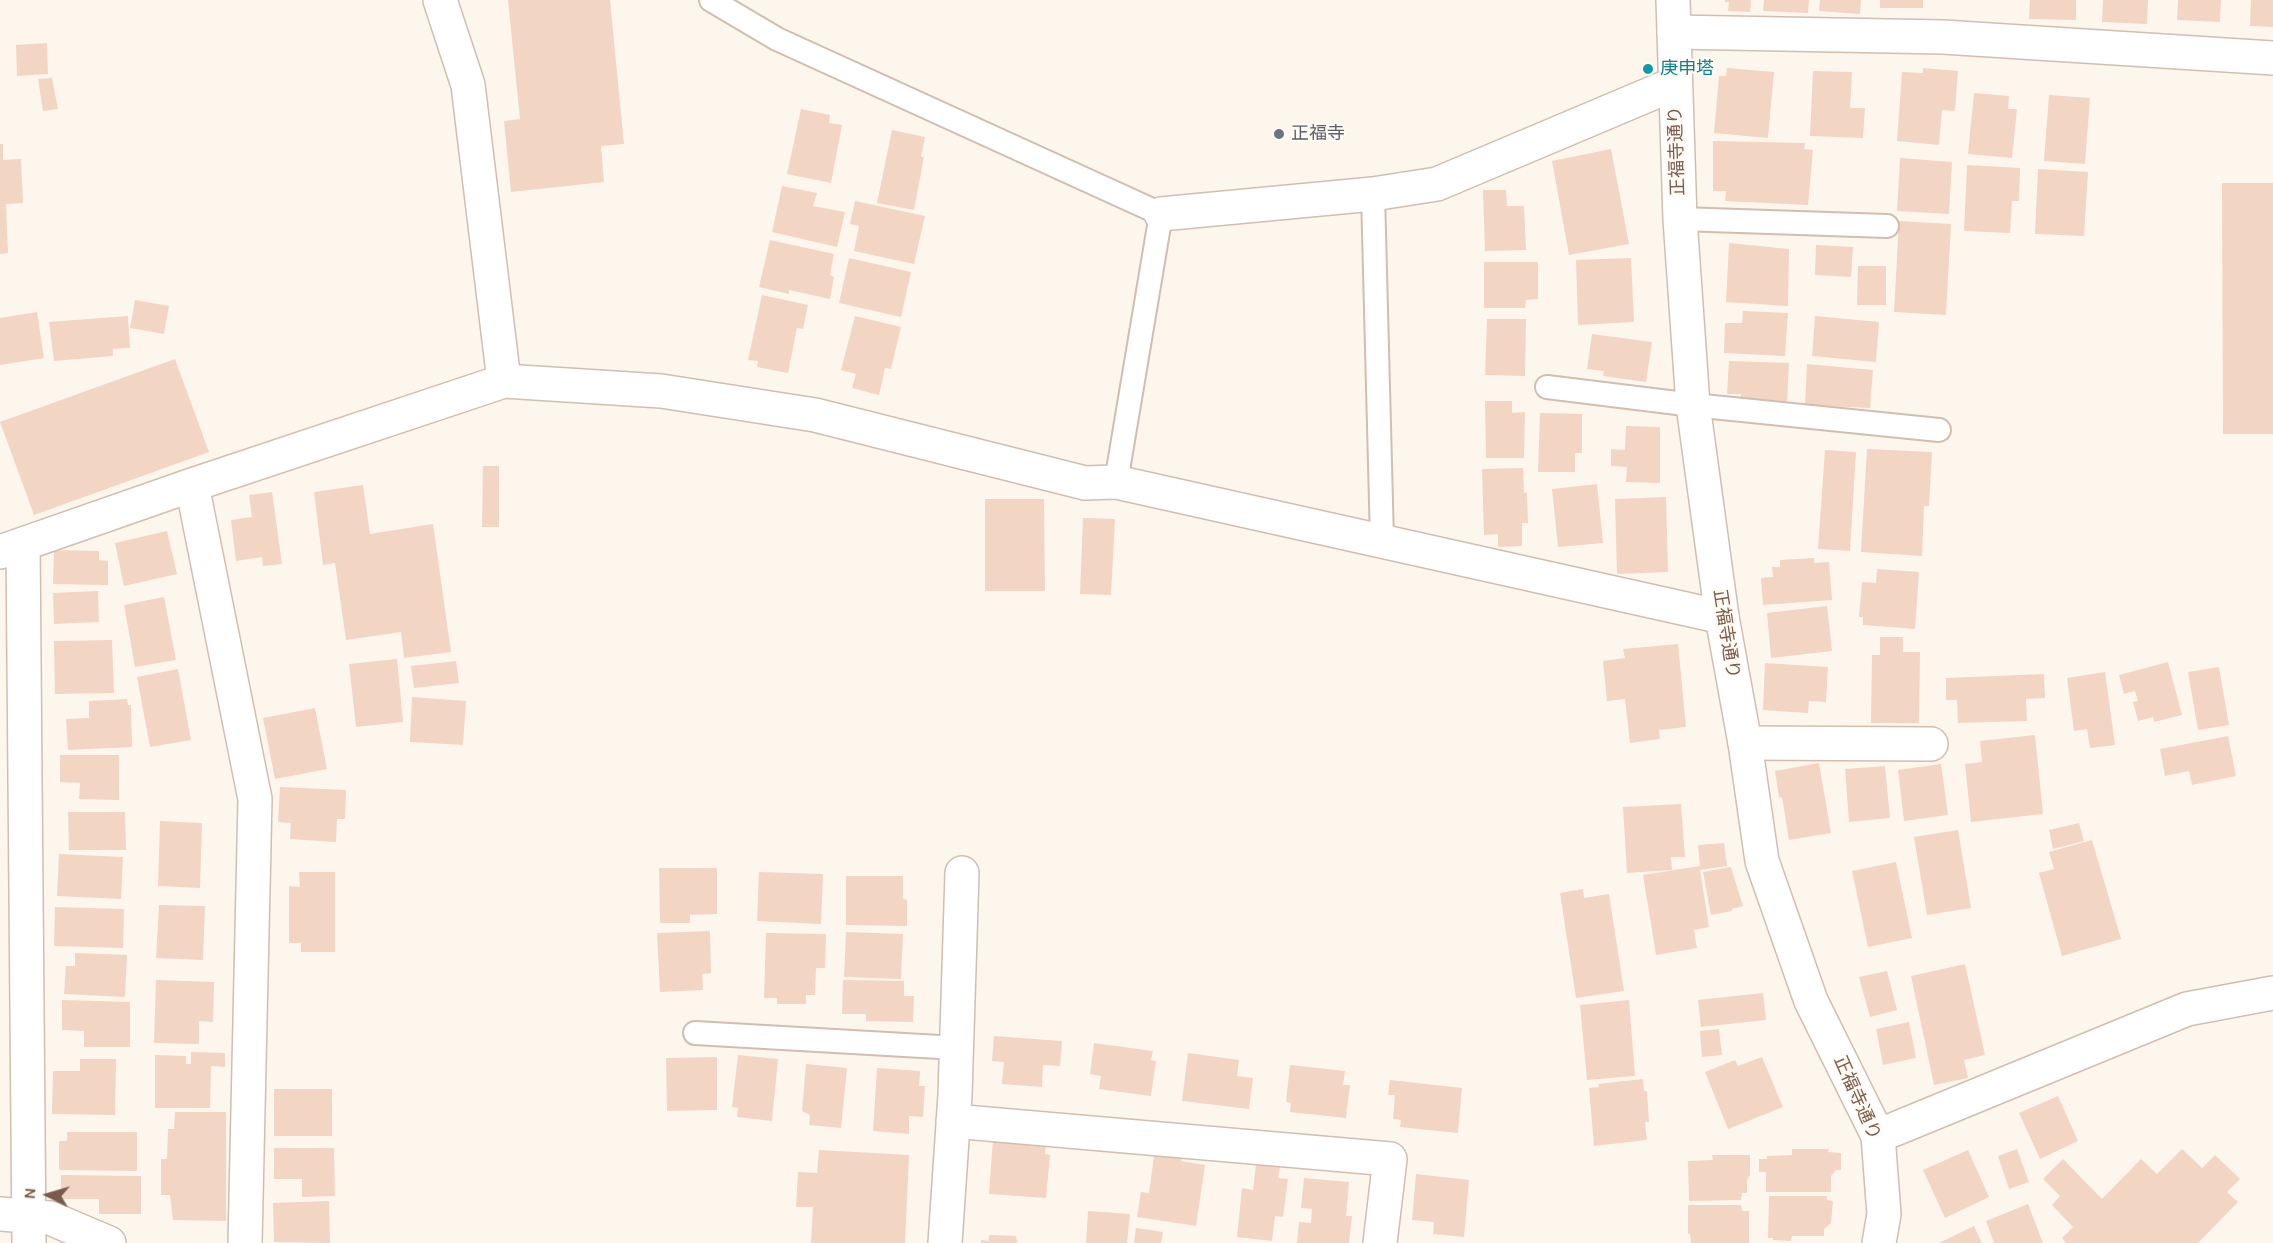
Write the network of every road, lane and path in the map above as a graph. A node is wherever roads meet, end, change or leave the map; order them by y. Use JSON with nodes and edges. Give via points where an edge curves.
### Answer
{"nodes":[{"id":1,"x":440,"y":0,"type":"edge"},
{"id":2,"x":711,"y":0,"type":"edge"},
{"id":3,"x":1674,"y":16,"type":"edge"},
{"id":4,"x":2273,"y":58,"type":"edge"},
{"id":5,"x":1674,"y":84,"type":"junction"},
{"id":6,"x":1373,"y":194,"type":"junction"},
{"id":7,"x":1161,"y":214,"type":"junction"},
{"id":8,"x":1680,"y":219,"type":"junction"},
{"id":9,"x":1887,"y":226,"type":"dead end"},
{"id":10,"x":504,"y":381,"type":"junction"},
{"id":11,"x":1547,"y":387,"type":"dead end"},
{"id":12,"x":1693,"y":405,"type":"junction"},
{"id":13,"x":1940,"y":430,"type":"dead end"},
{"id":14,"x":1116,"y":482,"type":"junction"},
{"id":15,"x":192,"y":485,"type":"junction"},
{"id":16,"x":1382,"y":541,"type":"junction"},
{"id":17,"x":11,"y":548,"type":"edge"},
{"id":18,"x":1722,"y":617,"type":"junction"},
{"id":19,"x":1745,"y":743,"type":"junction"},
{"id":20,"x":1931,"y":744,"type":"dead end"},
{"id":21,"x":962,"y":873,"type":"dead end"},
{"id":22,"x":2273,"y":993,"type":"edge"},
{"id":23,"x":695,"y":1033,"type":"dead end"},
{"id":24,"x":957,"y":1048,"type":"junction"},
{"id":25,"x":953,"y":1121,"type":"junction"},
{"id":26,"x":1878,"y":1136,"type":"junction"},
{"id":27,"x":19,"y":1224,"type":"edge"},
{"id":28,"x":109,"y":1243,"type":"edge"},
{"id":29,"x":245,"y":1243,"type":"edge"},
{"id":30,"x":945,"y":1243,"type":"edge"},
{"id":31,"x":1380,"y":1243,"type":"edge"},
{"id":32,"x":1879,"y":1243,"type":"edge"}],
"edges":[{"from":1,"to":10,"type":"street","via":[[468,85]]},
{"from":2,"to":7,"type":"lane","via":[[777,39]]},
{"from":3,"to":4,"type":"street"},
{"from":3,"to":5,"type":"street","name":"正福寺通り"},
{"from":5,"to":6,"type":"street","via":[[1437,184]]},
{"from":5,"to":8,"type":"street","name":"正福寺通り"},
{"from":6,"to":7,"type":"street"},
{"from":6,"to":16,"type":"lane"},
{"from":7,"to":14,"type":"lane"},
{"from":8,"to":9,"type":"lane"},
{"from":8,"to":12,"type":"street","name":"正福寺通り"},
{"from":10,"to":14,"type":"street","via":[[661,391],[815,415],[1084,483]]},
{"from":10,"to":15,"type":"street"},
{"from":11,"to":12,"type":"lane"},
{"from":12,"to":13,"type":"lane"},
{"from":12,"to":18,"type":"street","name":"正福寺通り"},
{"from":14,"to":16,"type":"street"},
{"from":15,"to":17,"type":"street"},
{"from":15,"to":29,"type":"street","via":[[255,799]]},
{"from":16,"to":18,"type":"street"},
{"from":17,"to":27,"type":"street"},
{"from":18,"to":19,"type":"street","name":"正福寺通り"},
{"from":19,"to":20,"type":"street"},
{"from":19,"to":26,"type":"street","name":"正福寺通り","via":[[1762,861],[1812,1001]]},
{"from":21,"to":24,"type":"street"},
{"from":22,"to":26,"type":"street","via":[[2187,1009]]},
{"from":23,"to":24,"type":"lane"},
{"from":24,"to":25,"type":"street"},
{"from":25,"to":30,"type":"street"},
{"from":25,"to":31,"type":"street","via":[[1390,1159]]},
{"from":26,"to":32,"type":"street","name":"正福寺通り","via":[[1884,1214]]},
{"from":27,"to":28,"type":"street","via":[[50,1218]]}]}
